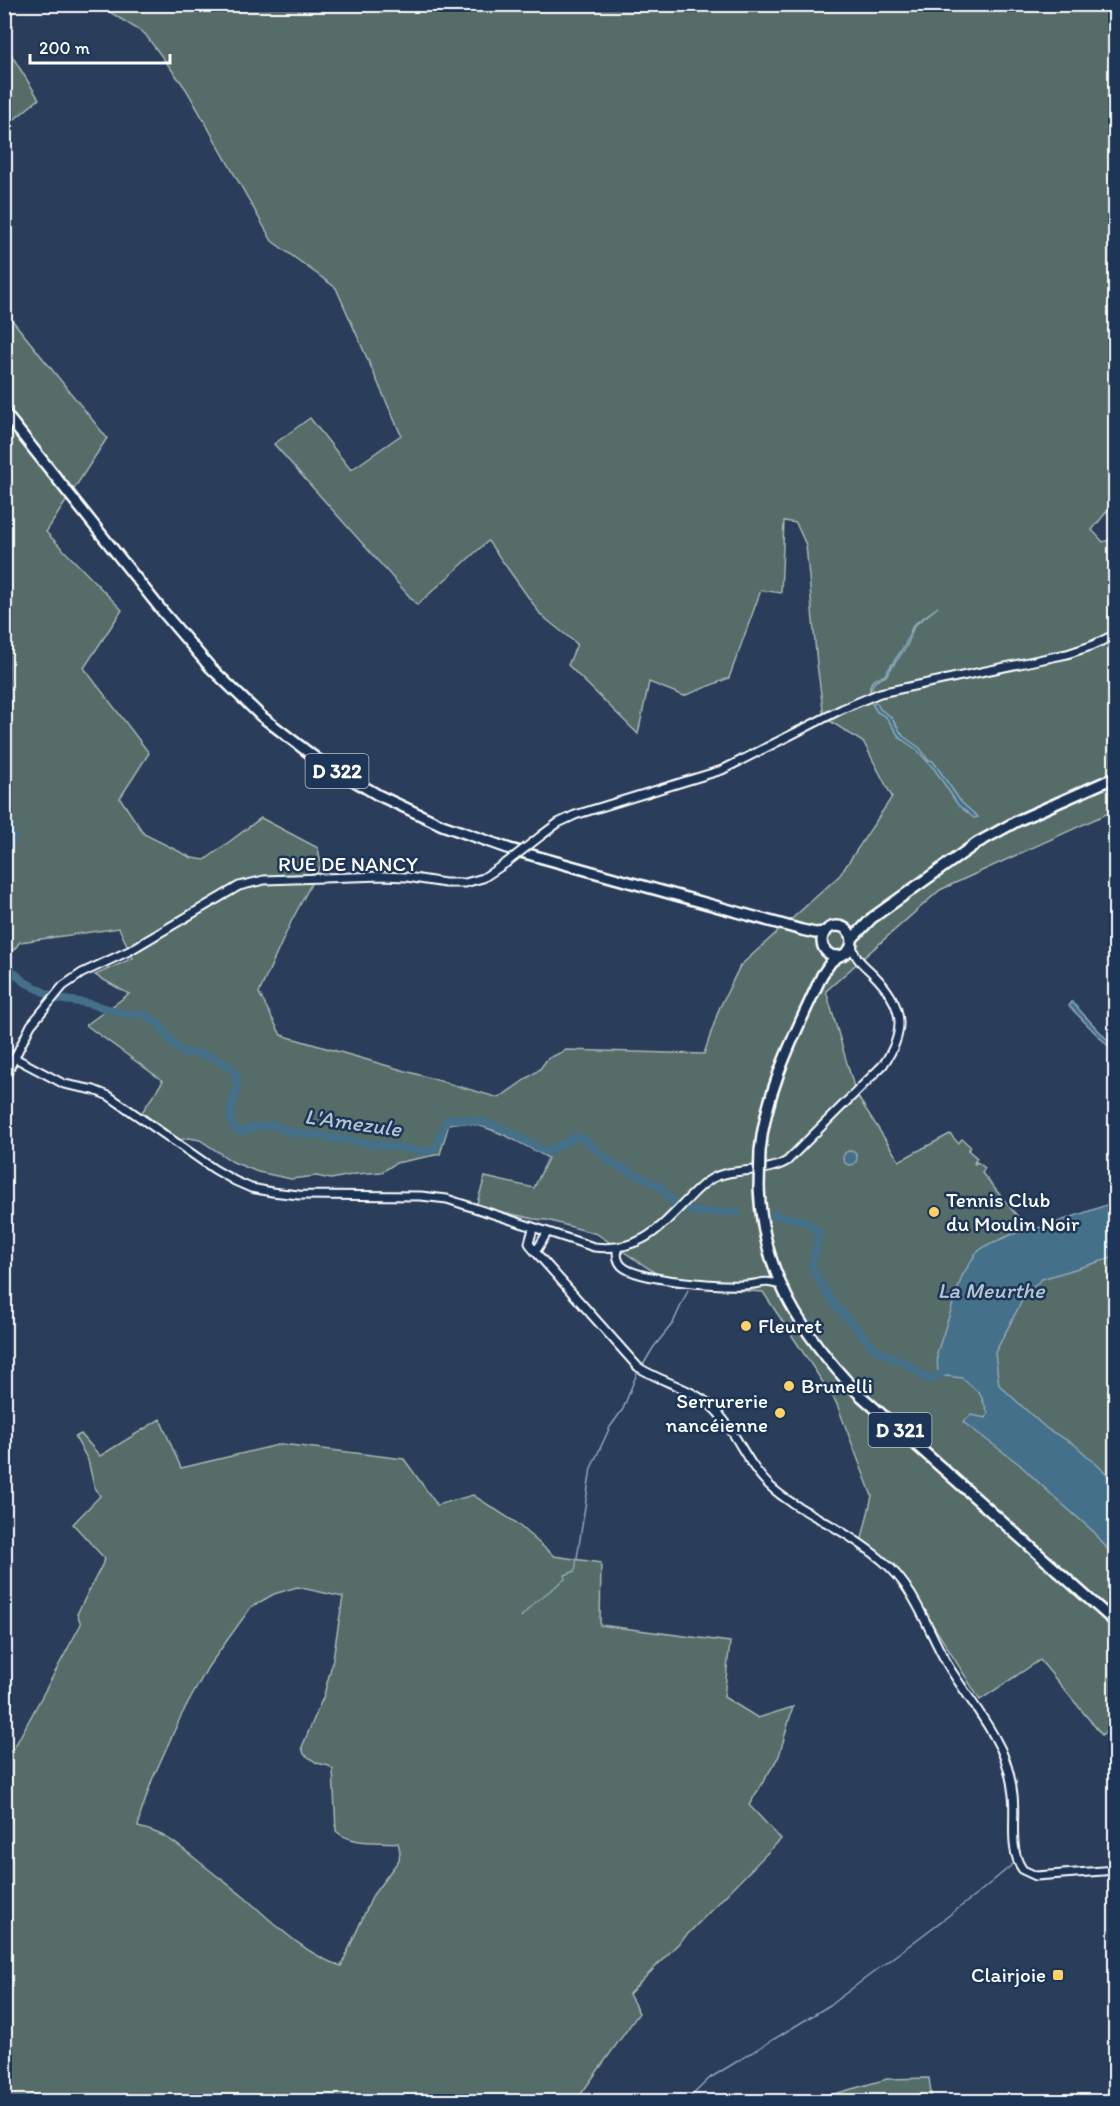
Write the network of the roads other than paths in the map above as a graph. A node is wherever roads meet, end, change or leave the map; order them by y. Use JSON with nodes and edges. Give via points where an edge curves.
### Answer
{"nodes":[{"id":1,"x":4,"y":412,"type":"edge"},
{"id":2,"x":1116,"y":634,"type":"edge"},
{"id":3,"x":1116,"y":777,"type":"edge"},
{"id":4,"x":872,"y":918,"type":"junction"},
{"id":5,"x":846,"y":929,"type":"junction"},
{"id":6,"x":802,"y":930,"type":"junction"},
{"id":7,"x":826,"y":932,"type":"junction"},
{"id":8,"x":852,"y":942,"type":"junction"},
{"id":9,"x":825,"y":947,"type":"junction"},
{"id":10,"x":841,"y":955,"type":"junction"},
{"id":11,"x":868,"y":969,"type":"junction"},
{"id":12,"x":822,"y":975,"type":"junction"},
{"id":13,"x":15,"y":1058,"type":"junction"},
{"id":14,"x":4,"y":1079,"type":"edge"},
{"id":15,"x":533,"y":1229,"type":"junction"},
{"id":16,"x":547,"y":1233,"type":"junction"},
{"id":17,"x":616,"y":1248,"type":"junction"},
{"id":18,"x":533,"y":1249,"type":"junction"},
{"id":19,"x":780,"y":1285,"type":"junction"},
{"id":20,"x":1116,"y":1623,"type":"edge"},
{"id":21,"x":1116,"y":1870,"type":"edge"}],
"edges":[{"from":1,"to":6,"type":"main road","number":"D 322","via":[[210,667],[261,716],[317,759],[378,795],[442,825],[501,846]]},
{"from":2,"to":13,"type":"street","name":"RUE DE NANCY","bridge":true,"via":[[1068,654],[871,697],[722,770],[568,818],[483,878],[465,883],[382,876],[247,883],[69,981],[31,1025]]},
{"from":3,"to":4,"type":"main road","via":[[977,843]]},
{"from":4,"to":5,"type":"main road"},
{"from":4,"to":8,"type":"main road"},
{"from":5,"to":7,"type":"main road","via":[[833,927]]},
{"from":5,"to":8,"type":"main road"},
{"from":6,"to":7,"type":"main road","number":"D 322"},
{"from":6,"to":9,"type":"main road","number":"D 322","via":[[814,935]]},
{"from":7,"to":9,"type":"main road"},
{"from":8,"to":10,"type":"main road"},
{"from":8,"to":11,"type":"street","via":[[853,954]]},
{"from":9,"to":10,"type":"main road","via":[[832,955]]},
{"from":9,"to":12,"type":"main road","number":"D 321"},
{"from":10,"to":11,"type":"street"},
{"from":10,"to":12,"type":"main road","number":"D 321"},
{"from":11,"to":17,"type":"street","via":[[893,999],[899,1020],[897,1043],[883,1065],[787,1161],[710,1179],[642,1241]]},
{"from":12,"to":19,"type":"main road","number":"D 321","bridge":true,"via":[[781,1064],[760,1151],[764,1236]]},
{"from":13,"to":14,"type":"street","name":"RUE DE NANCY"},
{"from":13,"to":15,"type":"street","via":[[64,1084],[109,1096],[214,1169],[251,1188],[299,1195],[436,1197]]},
{"from":15,"to":16,"type":"street"},
{"from":15,"to":18,"type":"street","via":[[529,1243]]},
{"from":16,"to":17,"type":"street","via":[[594,1247]]},
{"from":16,"to":18,"type":"street","via":[[538,1248]]},
{"from":17,"to":19,"type":"street","via":[[620,1264],[640,1275],[662,1280],[742,1286],[766,1281]]},
{"from":18,"to":21,"type":"street","via":[[638,1367],[711,1406],[752,1467],[770,1486],[865,1548],[897,1575],[995,1738],[1012,1784],[1019,1865],[1036,1876]]},
{"from":19,"to":20,"type":"main road","number":"D 321","via":[[815,1344],[860,1395]]}]}
